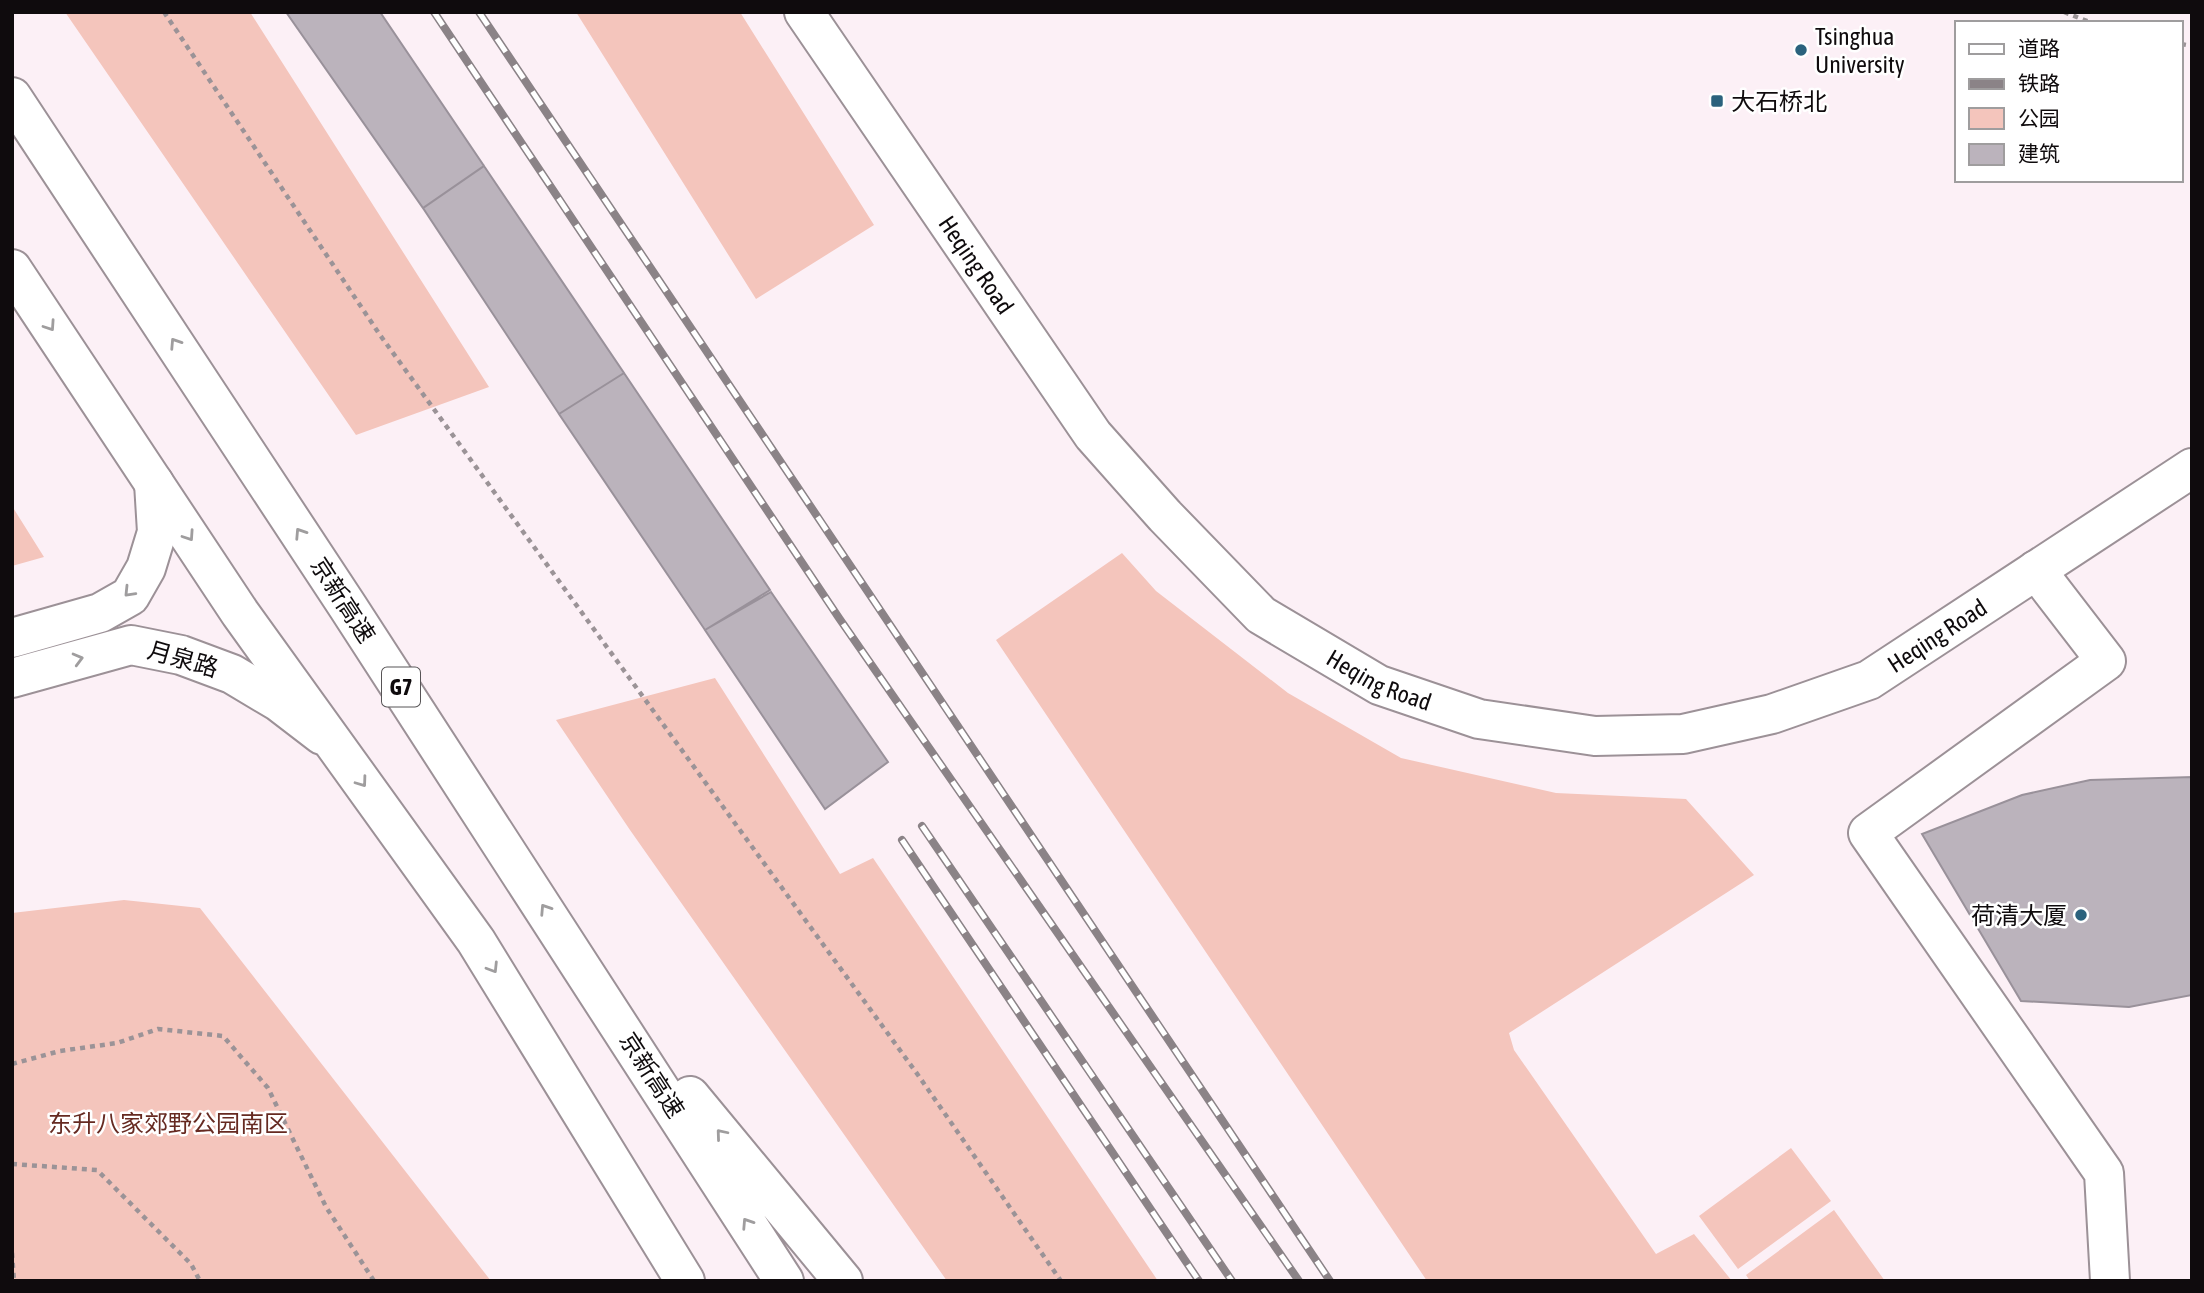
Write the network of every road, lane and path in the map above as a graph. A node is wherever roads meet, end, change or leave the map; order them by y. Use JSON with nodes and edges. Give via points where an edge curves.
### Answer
{"nodes":[{"id":1,"x":164,"y":12,"type":"edge"},
{"id":2,"x":804,"y":12,"type":"edge"},
{"id":3,"x":2064,"y":12,"type":"edge"},
{"id":4,"x":2087,"y":21,"type":"edge"},
{"id":5,"x":12,"y":97,"type":"edge"},
{"id":6,"x":12,"y":269,"type":"edge"},
{"id":7,"x":2192,"y":468,"type":"edge"},
{"id":8,"x":154,"y":483,"type":"junction"},
{"id":9,"x":2036,"y":570,"type":"junction"},
{"id":10,"x":12,"y":638,"type":"edge"},
{"id":11,"x":12,"y":678,"type":"edge"},
{"id":12,"x":335,"y":745,"type":"junction"},
{"id":13,"x":578,"y":960,"type":"junction"},
{"id":14,"x":12,"y":1064,"type":"edge"},
{"id":15,"x":12,"y":1164,"type":"edge"},
{"id":16,"x":12,"y":1253,"type":"edge"},
{"id":17,"x":14,"y":1281,"type":"edge"},
{"id":18,"x":200,"y":1281,"type":"edge"},
{"id":19,"x":374,"y":1281,"type":"edge"},
{"id":20,"x":685,"y":1281,"type":"edge"},
{"id":21,"x":784,"y":1281,"type":"edge"},
{"id":22,"x":843,"y":1281,"type":"edge"},
{"id":23,"x":1061,"y":1281,"type":"edge"},
{"id":24,"x":2110,"y":1281,"type":"edge"}],
"edges":[{"from":1,"to":23,"type":"path","via":[[380,335],[910,1064]]},
{"from":2,"to":9,"type":"main road","name":"Heqing Road","via":[[1093,435],[1261,615],[1379,685],[1479,719],[1595,736],[1683,734],[1772,714],[1869,680]]},
{"from":3,"to":4,"type":"path"},
{"from":13,"to":5,"type":"main road","name":"京新高速","number":"G7","one_way":true},
{"from":6,"to":8,"type":"main road","one_way":true},
{"from":7,"to":9,"type":"main road","name":"Heqing Road"},
{"from":8,"to":10,"type":"main road","one_way":true,"via":[[157,532],[146,569],[130,596],[100,613]]},
{"from":8,"to":12,"type":"main road","one_way":true},
{"from":9,"to":24,"type":"main road","via":[[2106,661],[1868,832],[2104,1173]]},
{"from":11,"to":12,"type":"main road","name":"月泉路","one_way":true,"via":[[131,645],[232,674],[279,702]]},
{"from":12,"to":20,"type":"main road","one_way":true,"via":[[476,941]]},
{"from":21,"to":13,"type":"main road","name":"京新高速","number":"G7","one_way":true},
{"from":22,"to":13,"type":"main road","one_way":true},
{"from":14,"to":19,"type":"path","via":[[117,1043],[158,1029],[223,1036],[268,1088],[326,1207]]},
{"from":15,"to":18,"type":"path","via":[[97,1170],[191,1264]]},
{"from":16,"to":17,"type":"path"}]}
